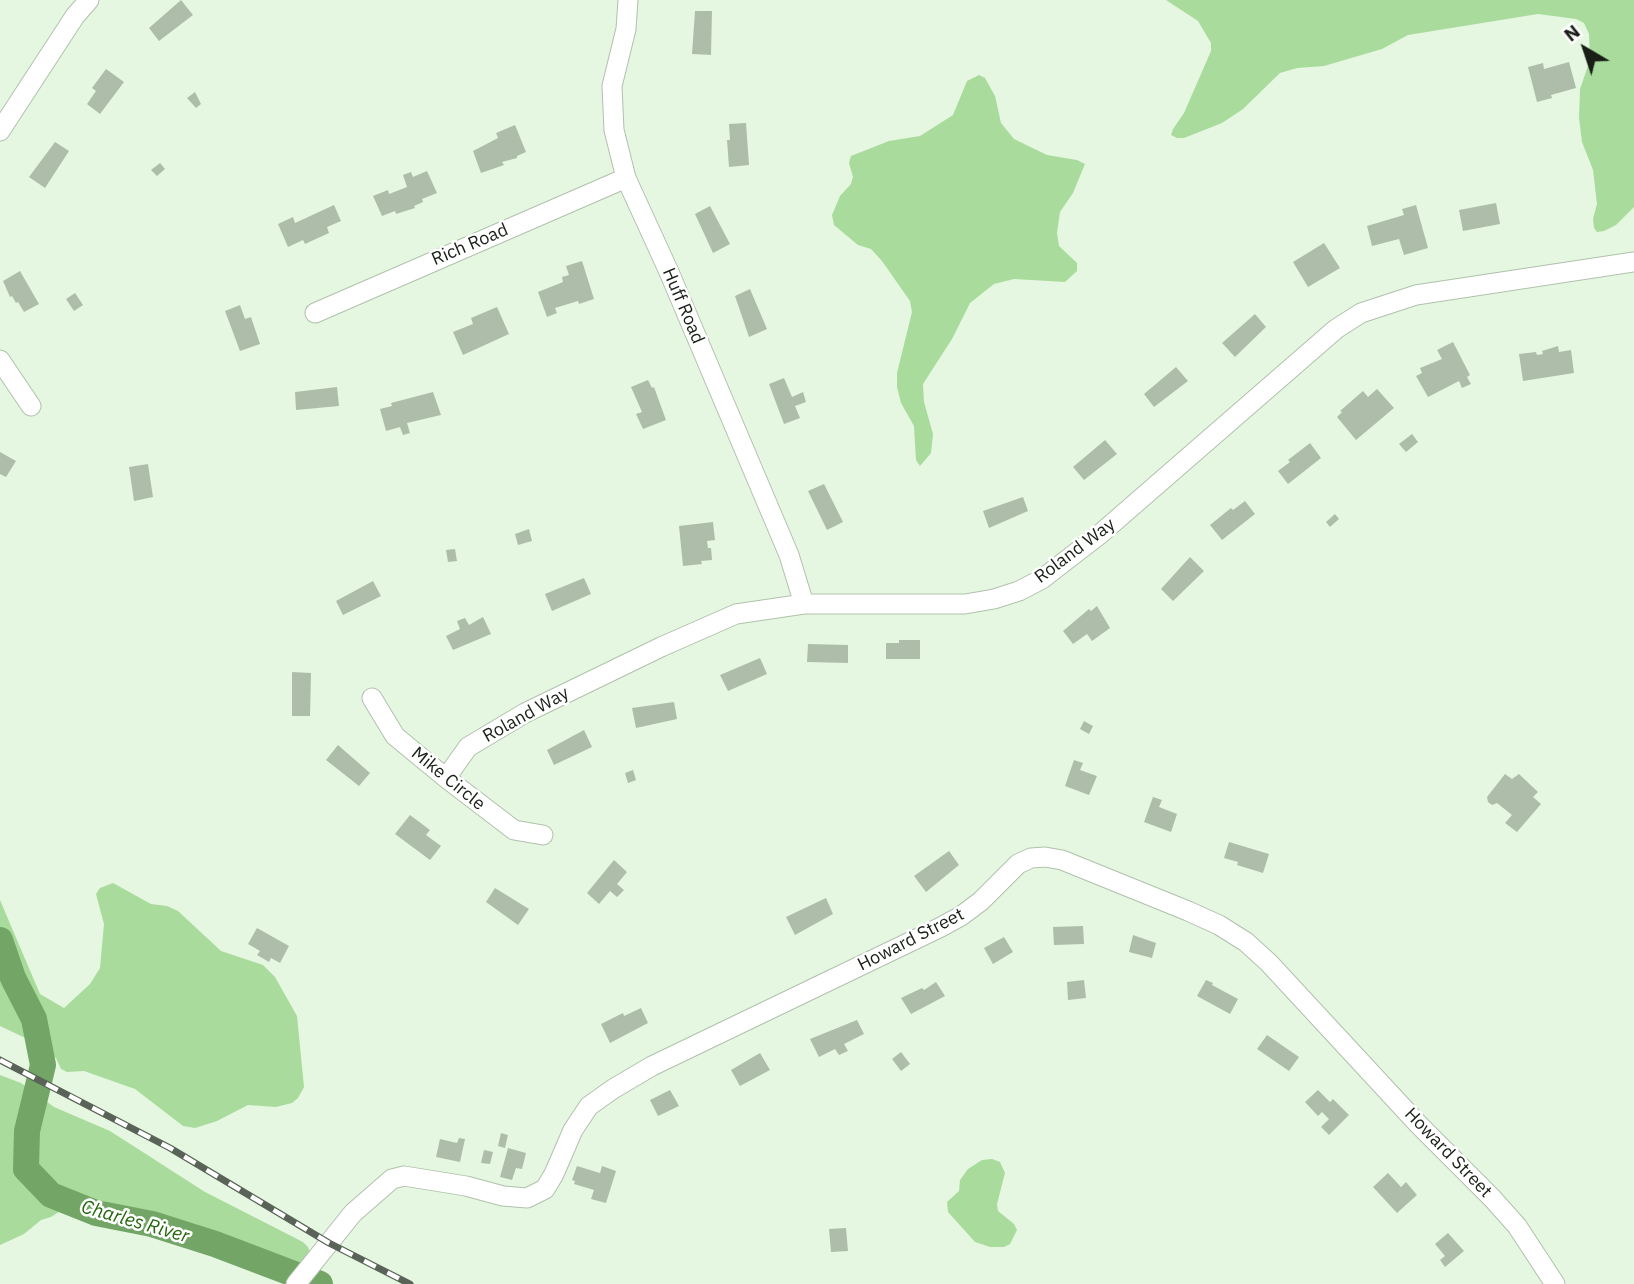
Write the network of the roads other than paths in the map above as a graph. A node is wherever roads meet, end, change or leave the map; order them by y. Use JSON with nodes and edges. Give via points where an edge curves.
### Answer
{"nodes":[{"id":1,"x":89,"y":0,"type":"edge"},
{"id":2,"x":628,"y":0,"type":"edge"},
{"id":3,"x":0,"y":131,"type":"edge"},
{"id":4,"x":626,"y":178,"type":"junction"},
{"id":5,"x":1634,"y":262,"type":"edge"},
{"id":6,"x":315,"y":313,"type":"dead end"},
{"id":7,"x":0,"y":360,"type":"edge"},
{"id":8,"x":31,"y":406,"type":"dead end"},
{"id":9,"x":804,"y":604,"type":"junction"},
{"id":10,"x":372,"y":698,"type":"dead end"},
{"id":11,"x":446,"y":778,"type":"junction"},
{"id":12,"x":543,"y":835,"type":"dead end"},
{"id":13,"x":296,"y":1284,"type":"edge"},
{"id":14,"x":1555,"y":1284,"type":"edge"}],
"edges":[{"from":1,"to":3,"type":"street"},
{"from":2,"to":4,"type":"street","name":"Huff Road","via":[[626,29],[611,86],[614,131]]},
{"from":4,"to":6,"type":"street","name":"Rich Road"},
{"from":4,"to":9,"type":"street","name":"Huff Road","via":[[789,555]]},
{"from":5,"to":9,"type":"street","name":"Roland Way","via":[[1416,295],[1361,313],[1074,556],[1019,591],[965,604]]},
{"from":7,"to":8,"type":"street"},
{"from":9,"to":11,"type":"street","name":"Roland Way","via":[[736,614],[524,713],[468,747]]},
{"from":10,"to":11,"type":"street","name":"Mike Circle","via":[[395,736]]},
{"from":11,"to":12,"type":"street","name":"Mike Circle","via":[[514,830]]},
{"from":13,"to":14,"type":"street","name":"Howard Street","via":[[353,1213],[392,1179],[404,1176],[527,1198],[545,1189],[589,1106],[613,1089],[941,927],[981,901],[1018,864],[1045,857],[1188,911],[1246,942],[1492,1198],[1517,1226]]}]}
